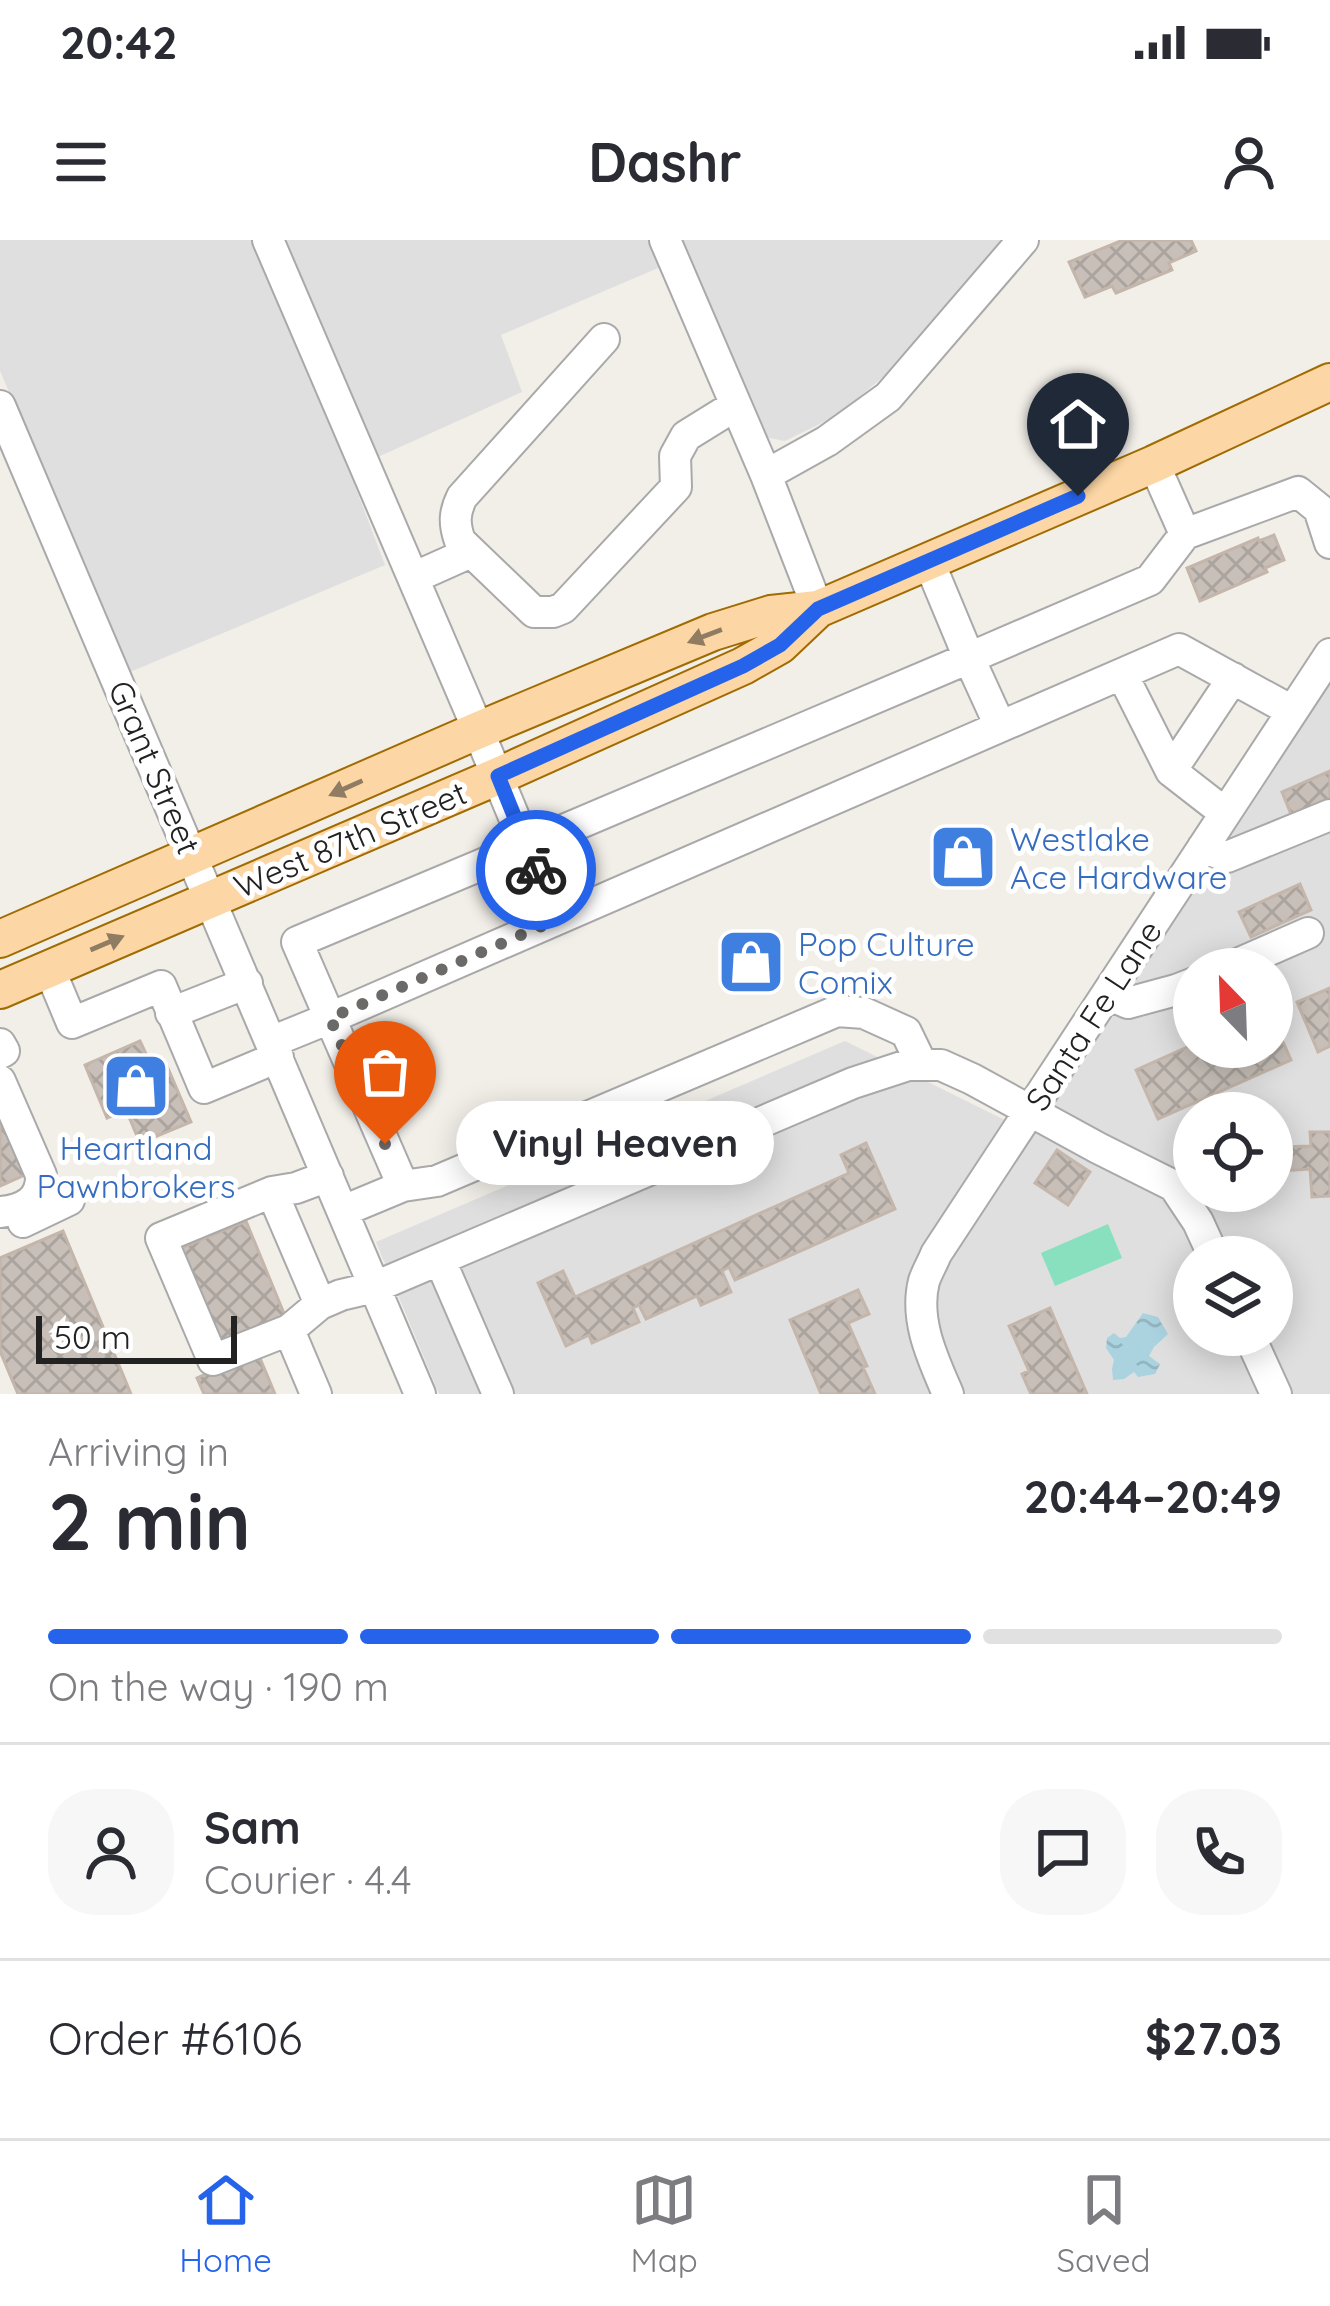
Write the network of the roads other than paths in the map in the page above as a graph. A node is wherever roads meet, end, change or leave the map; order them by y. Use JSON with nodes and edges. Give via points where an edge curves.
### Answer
{"nodes":[{"id":1,"x":268,"y":240,"type":"edge"},
{"id":2,"x":665,"y":240,"type":"edge"},
{"id":3,"x":1023,"y":240,"type":"edge"},
{"id":4,"x":604,"y":339,"type":"dead end"},
{"id":5,"x":1330,"y":382,"type":"edge"},
{"id":6,"x":736,"y":405,"type":"junction"},
{"id":7,"x":0,"y":406,"type":"edge"},
{"id":8,"x":1154,"y":464,"type":"junction"},
{"id":9,"x":766,"y":475,"type":"junction"},
{"id":10,"x":1185,"y":535,"type":"junction"},
{"id":11,"x":1330,"y":543,"type":"edge"},
{"id":12,"x":471,"y":552,"type":"junction"},
{"id":13,"x":928,"y":562,"type":"junction"},
{"id":14,"x":413,"y":578,"type":"junction"},
{"id":15,"x":818,"y":609,"type":"junction"},
{"id":16,"x":1330,"y":654,"type":"edge"},
{"id":17,"x":969,"y":658,"type":"junction"},
{"id":18,"x":1122,"y":674,"type":"junction"},
{"id":19,"x":1233,"y":678,"type":"junction"},
{"id":20,"x":1292,"y":711,"type":"junction"},
{"id":21,"x":1000,"y":726,"type":"junction"},
{"id":22,"x":479,"y":730,"type":"junction"},
{"id":23,"x":1171,"y":771,"type":"junction"},
{"id":24,"x":498,"y":776,"type":"junction"},
{"id":25,"x":1226,"y":813,"type":"junction"},
{"id":26,"x":1330,"y":815,"type":"edge"},
{"id":27,"x":526,"y":846,"type":"junction"},
{"id":28,"x":1203,"y":847,"type":"junction"},
{"id":29,"x":193,"y":856,"type":"junction"},
{"id":30,"x":211,"y":898,"type":"junction"},
{"id":31,"x":558,"y":919,"type":"junction"},
{"id":32,"x":1308,"y":933,"type":"dead end"},
{"id":33,"x":0,"y":939,"type":"edge"},
{"id":34,"x":1274,"y":948,"type":"edge"},
{"id":35,"x":49,"y":968,"type":"junction"},
{"id":36,"x":248,"y":983,"type":"junction"},
{"id":37,"x":1173,"y":989,"type":"edge"},
{"id":38,"x":0,"y":990,"type":"edge"},
{"id":39,"x":1107,"y":994,"type":"junction"},
{"id":40,"x":172,"y":1013,"type":"junction"},
{"id":41,"x":330,"y":1018,"type":"junction"},
{"id":42,"x":274,"y":1049,"type":"junction"},
{"id":43,"x":922,"y":1065,"type":"junction"},
{"id":44,"x":0,"y":1081,"type":"edge"},
{"id":45,"x":1030,"y":1111,"type":"junction"},
{"id":46,"x":328,"y":1176,"type":"junction"},
{"id":47,"x":404,"y":1186,"type":"junction"},
{"id":48,"x":272,"y":1192,"type":"junction"},
{"id":49,"x":69,"y":1200,"type":"dead end"},
{"id":50,"x":343,"y":1211,"type":"junction"},
{"id":51,"x":0,"y":1212,"type":"edge"},
{"id":52,"x":0,"y":1228,"type":"edge"},
{"id":53,"x":1204,"y":1236,"type":"edge"},
{"id":54,"x":440,"y":1260,"type":"junction"},
{"id":55,"x":375,"y":1287,"type":"junction"},
{"id":56,"x":320,"y":1304,"type":"junction"},
{"id":57,"x":289,"y":1330,"type":"junction"},
{"id":58,"x":1259,"y":1356,"type":"edge"},
{"id":59,"x":316,"y":1394,"type":"edge"},
{"id":60,"x":420,"y":1394,"type":"edge"},
{"id":61,"x":498,"y":1394,"type":"edge"},
{"id":62,"x":948,"y":1394,"type":"edge"},
{"id":63,"x":1276,"y":1394,"type":"edge"}],
"edges":[{"from":1,"to":14,"type":"street"},
{"from":2,"to":6,"type":"street"},
{"from":3,"to":9,"type":"street","via":[[888,397]]},
{"from":4,"to":12,"type":"street","via":[[462,497],[454,525]]},
{"from":5,"to":8,"type":"main road","name":"West 87th Street"},
{"from":6,"to":9,"type":"street"},
{"from":6,"to":12,"type":"street","via":[[686,436],[675,456],[676,487],[563,608],[534,612]]},
{"from":7,"to":29,"type":"street","name":"Grant Street"},
{"from":8,"to":10,"type":"street"},
{"from":8,"to":13,"type":"main road","name":"West 87th Street"},
{"from":9,"to":15,"type":"street"},
{"from":10,"to":11,"type":"street","via":[[1298,492],[1319,509]]},
{"from":10,"to":17,"type":"street","via":[[1150,580]]},
{"from":12,"to":14,"type":"street"},
{"from":13,"to":15,"type":"main road","name":"West 87th Street"},
{"from":13,"to":17,"type":"street"},
{"from":14,"to":22,"type":"street"},
{"from":15,"to":22,"type":"main road","name":"West 87th Street","one_way":true,"via":[[713,632]]},
{"from":15,"to":24,"type":"main road","name":"West 87th Street","via":[[743,666]]},
{"from":16,"to":20,"type":"street","name":"Santa Fe Lane"},
{"from":17,"to":21,"type":"street"},
{"from":17,"to":27,"type":"street"},
{"from":18,"to":19,"type":"street","via":[[1179,649]]},
{"from":18,"to":21,"type":"street"},
{"from":18,"to":23,"type":"street"},
{"from":19,"to":20,"type":"street"},
{"from":19,"to":23,"type":"street"},
{"from":20,"to":25,"type":"street","name":"Santa Fe Lane"},
{"from":21,"to":31,"type":"street"},
{"from":22,"to":24,"type":"street"},
{"from":22,"to":29,"type":"main road","name":"West 87th Street","one_way":true},
{"from":23,"to":25,"type":"street"},
{"from":24,"to":27,"type":"street"},
{"from":24,"to":30,"type":"main road","name":"West 87th Street"},
{"from":25,"to":28,"type":"street","name":"Santa Fe Lane"},
{"from":26,"to":28,"type":"street","via":[[1227,857]]},
{"from":27,"to":31,"type":"street"},
{"from":27,"to":41,"type":"street","via":[[297,942]]},
{"from":28,"to":39,"type":"street","name":"Santa Fe Lane"},
{"from":29,"to":30,"type":"street","name":"Grant Street"},
{"from":29,"to":33,"type":"main road","name":"West 87th Street"},
{"from":35,"to":30,"type":"main road","name":"West 87th Street","one_way":true},
{"from":30,"to":36,"type":"street","name":"Grant Street"},
{"from":31,"to":41,"type":"street"},
{"from":32,"to":34,"type":"street"},
{"from":35,"to":38,"type":"main road","name":"West 87th Street"},
{"from":35,"to":40,"type":"street","via":[[72,1023],[160,986]]},
{"from":36,"to":40,"type":"street"},
{"from":36,"to":42,"type":"street","name":"Grant Street"},
{"from":37,"to":39,"type":"street","via":[[1127,1003]]},
{"from":39,"to":45,"type":"street","name":"Santa Fe Lane"},
{"from":40,"to":42,"type":"street","via":[[203,1088]]},
{"from":41,"to":42,"type":"street"},
{"from":41,"to":47,"type":"street"},
{"from":42,"to":46,"type":"street","name":"Grant Street"},
{"from":43,"to":45,"type":"street","via":[[941,1065]]},
{"from":43,"to":47,"type":"street","via":[[906,1032],[837,1011],[437,1181]]},
{"from":43,"to":54,"type":"street","via":[[854,1083]]},
{"from":44,"to":51,"type":"street","via":[[41,1189]]},
{"from":45,"to":53,"type":"street","via":[[1174,1186]]},
{"from":45,"to":62,"type":"street","name":"Santa Fe Lane","via":[[924,1281],[922,1315]]},
{"from":46,"to":48,"type":"street"},
{"from":46,"to":50,"type":"street","name":"Grant Street"},
{"from":47,"to":50,"type":"street"},
{"from":48,"to":56,"type":"street"},
{"from":48,"to":57,"type":"street","via":[[161,1238],[213,1360]]},
{"from":49,"to":52,"type":"street"},
{"from":50,"to":55,"type":"street","name":"Grant Street"},
{"from":54,"to":55,"type":"street"},
{"from":54,"to":61,"type":"street"},
{"from":55,"to":56,"type":"street"},
{"from":55,"to":60,"type":"street","name":"Grant Street"},
{"from":56,"to":57,"type":"street"},
{"from":57,"to":59,"type":"street"},
{"from":58,"to":63,"type":"street"}]}
